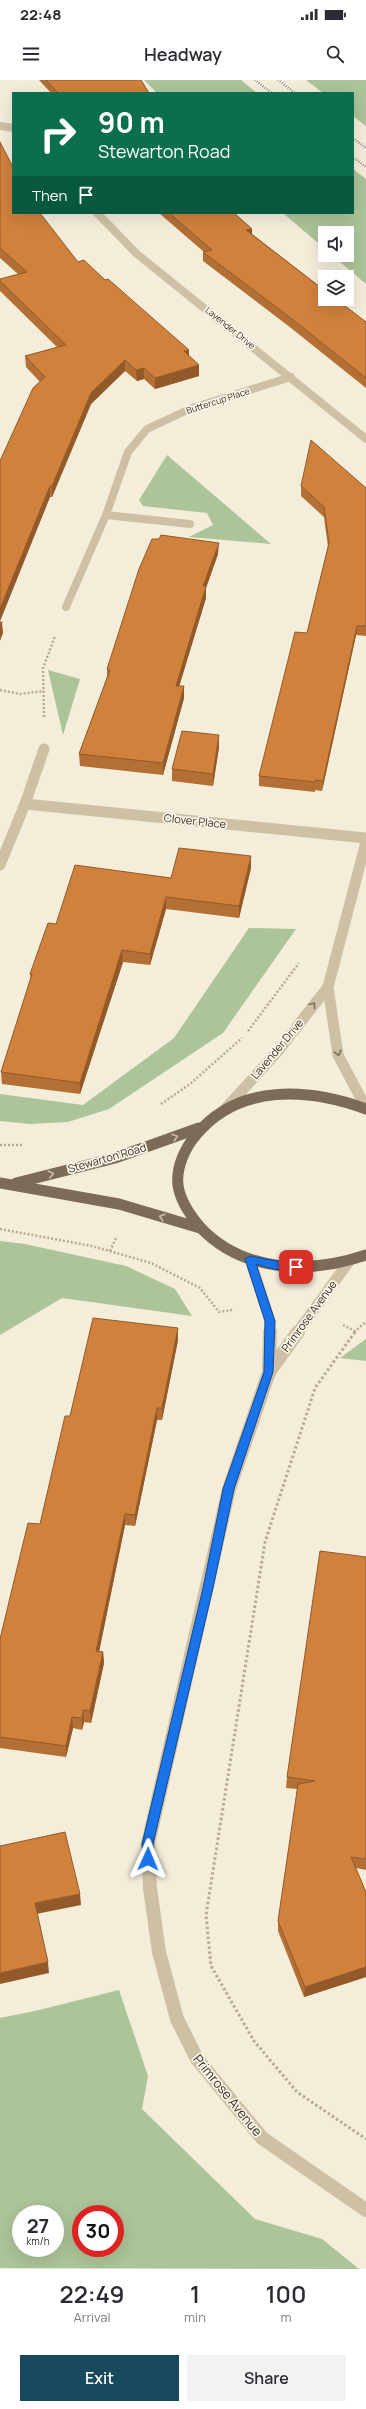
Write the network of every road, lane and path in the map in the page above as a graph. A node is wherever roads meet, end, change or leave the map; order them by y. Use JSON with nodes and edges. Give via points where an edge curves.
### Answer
{"nodes":[{"id":1,"x":0,"y":126,"type":"edge"},
{"id":2,"x":12,"y":128,"type":"edge"},
{"id":3,"x":99,"y":214,"type":"edge"},
{"id":4,"x":291,"y":377,"type":"junction"},
{"id":5,"x":366,"y":439,"type":"edge"},
{"id":6,"x":106,"y":515,"type":"junction"},
{"id":7,"x":190,"y":524,"type":"dead end"},
{"id":8,"x":66,"y":607,"type":"joint"},
{"id":9,"x":0,"y":690,"type":"edge"},
{"id":10,"x":44,"y":691,"type":"junction"},
{"id":11,"x":44,"y":749,"type":"joint"},
{"id":12,"x":25,"y":804,"type":"junction"},
{"id":13,"x":366,"y":838,"type":"edge"},
{"id":14,"x":366,"y":842,"type":"edge"},
{"id":15,"x":0,"y":865,"type":"edge"},
{"id":16,"x":338,"y":947,"type":"junction"},
{"id":17,"x":328,"y":987,"type":"junction"},
{"id":18,"x":158,"y":1107,"type":"dead end"},
{"id":19,"x":366,"y":1108,"type":"edge"},
{"id":20,"x":224,"y":1110,"type":"junction"},
{"id":21,"x":199,"y":1128,"type":"junction"},
{"id":22,"x":30,"y":1145,"type":"dead end"},
{"id":23,"x":0,"y":1146,"type":"edge"},
{"id":24,"x":0,"y":1183,"type":"edge"},
{"id":25,"x":13,"y":1184,"type":"junction"},
{"id":26,"x":200,"y":1228,"type":"junction"},
{"id":27,"x":0,"y":1229,"type":"edge"},
{"id":28,"x":366,"y":1255,"type":"edge"},
{"id":29,"x":250,"y":1259,"type":"junction"},
{"id":30,"x":350,"y":1260,"type":"junction"},
{"id":31,"x":265,"y":1304,"type":"junction"},
{"id":32,"x":313,"y":1310,"type":"junction"},
{"id":33,"x":366,"y":1322,"type":"edge"},
{"id":34,"x":355,"y":1331,"type":"junction"},
{"id":35,"x":268,"y":1372,"type":"junction"},
{"id":36,"x":366,"y":2139,"type":"edge"},
{"id":37,"x":366,"y":2210,"type":"edge"}],
"edges":[{"from":1,"to":2,"type":"street"},
{"from":3,"to":4,"type":"street","name":"Lavender Drive","via":[[138,254]]},
{"from":4,"to":5,"type":"street","name":"Lavender Drive"},
{"from":4,"to":6,"type":"street","name":"Buttercup Place","via":[[192,408],[147,429],[128,452]]},
{"from":6,"to":7,"type":"street"},
{"from":6,"to":8,"type":"street","name":"Buttercup Place"},
{"from":8,"to":10,"type":"path","via":[[43,668]]},
{"from":9,"to":10,"type":"path","via":[[20,694]]},
{"from":10,"to":11,"type":"path"},
{"from":11,"to":12,"type":"street"},
{"from":12,"to":13,"type":"street","name":"Clover Place"},
{"from":12,"to":15,"type":"street"},
{"from":14,"to":16,"type":"street","name":"Lavender Drive"},
{"from":16,"to":17,"type":"street","name":"Lavender Drive"},
{"from":16,"to":18,"type":"path","via":[[300,961],[245,1035],[190,1084]]},
{"from":17,"to":19,"type":"street","name":"Lavender Drive","one_way":true,"via":[[338,1055]]},
{"from":20,"to":17,"type":"street","name":"Lavender Drive","one_way":true,"via":[[278,1051]]},
{"from":19,"to":20,"type":"main road","name":"Stewarton Road","via":[[332,1097],[294,1093],[258,1097]]},
{"from":20,"to":21,"type":"main road","name":"Stewarton Road"},
{"from":25,"to":21,"type":"main road","name":"Stewarton Road","one_way":true,"via":[[115,1158]]},
{"from":21,"to":26,"type":"main road","name":"Stewarton Road","via":[[183,1152],[178,1179],[184,1207]]},
{"from":22,"to":23,"type":"path"},
{"from":24,"to":25,"type":"main road","name":"Stewarton Road"},
{"from":26,"to":25,"type":"main road","name":"Stewarton Road","one_way":true,"via":[[119,1204]]},
{"from":26,"to":29,"type":"main road","name":"Stewarton Road","via":[[222,1246]]},
{"from":27,"to":31,"type":"path","via":[[92,1246],[151,1263],[200,1288],[219,1312]]},
{"from":28,"to":30,"type":"main road","name":"Stewarton Road"},
{"from":29,"to":30,"type":"main road","name":"Stewarton Road","via":[[289,1267],[325,1267]]},
{"from":29,"to":31,"type":"street","name":"Primrose Avenue"},
{"from":30,"to":32,"type":"street","name":"Primrose Avenue"},
{"from":31,"to":35,"type":"street","name":"Primrose Avenue","via":[[270,1321]]},
{"from":32,"to":34,"type":"path"},
{"from":32,"to":35,"type":"street","name":"Primrose Avenue"},
{"from":33,"to":34,"type":"path"},
{"from":34,"to":36,"type":"path","via":[[315,1388],[265,1542],[206,1915],[211,1966],[254,2041],[297,2092]]},
{"from":35,"to":37,"type":"street","name":"Primrose Avenue","via":[[228,1489],[208,1588],[148,1844],[150,1888],[159,1952],[177,2019],[197,2059],[262,2138]]}]}
